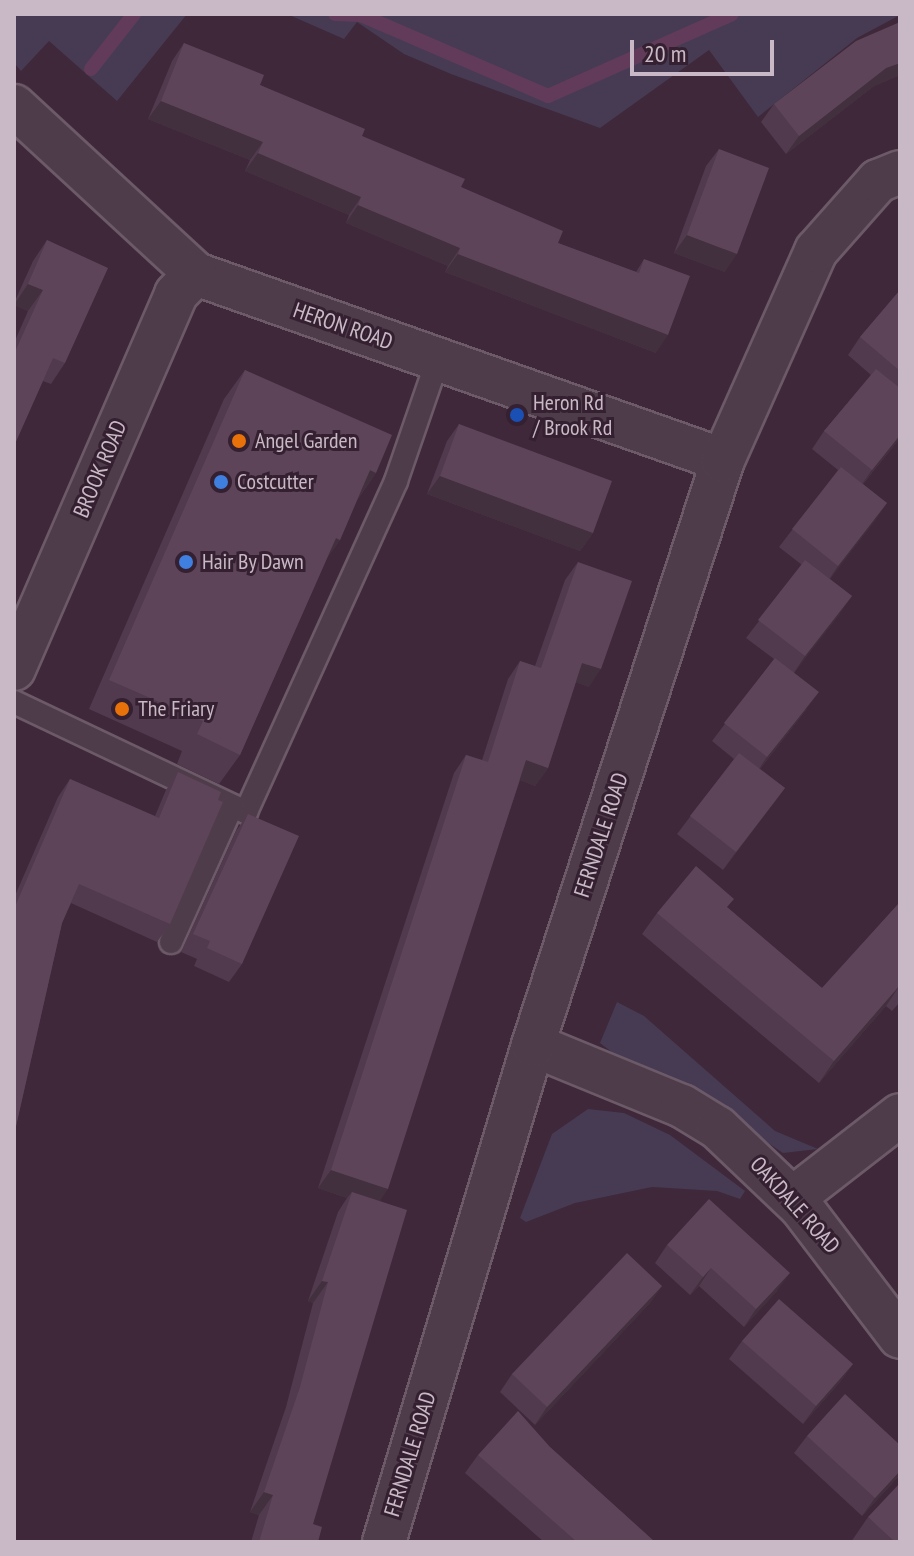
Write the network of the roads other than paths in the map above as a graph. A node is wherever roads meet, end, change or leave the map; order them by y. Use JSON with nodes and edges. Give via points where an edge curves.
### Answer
{"nodes":[{"id":1,"x":14,"y":106,"type":"edge"},
{"id":2,"x":900,"y":172,"type":"edge"},
{"id":3,"x":196,"y":274,"type":"junction"},
{"id":4,"x":438,"y":359,"type":"junction"},
{"id":5,"x":723,"y":460,"type":"junction"},
{"id":6,"x":14,"y":669,"type":"edge"},
{"id":7,"x":14,"y":702,"type":"edge"},
{"id":8,"x":232,"y":806,"type":"junction"},
{"id":9,"x":171,"y":942,"type":"edge"},
{"id":10,"x":533,"y":1045,"type":"junction"},
{"id":11,"x":900,"y":1115,"type":"edge"},
{"id":12,"x":793,"y":1198,"type":"junction"},
{"id":13,"x":900,"y":1337,"type":"edge"},
{"id":14,"x":384,"y":1542,"type":"edge"}],
"edges":[{"from":1,"to":3,"type":"street","name":"HERON ROAD"},
{"from":2,"to":5,"type":"street","name":"FERNDALE ROAD","via":[[878,181],[816,251]]},
{"from":3,"to":4,"type":"street","name":"HERON ROAD"},
{"from":3,"to":6,"type":"street","name":"BROOK ROAD","via":[[176,294]]},
{"from":4,"to":5,"type":"street","name":"HERON ROAD"},
{"from":4,"to":8,"type":"lane","via":[[396,481],[246,812]]},
{"from":5,"to":10,"type":"street","name":"FERNDALE ROAD"},
{"from":7,"to":8,"type":"lane"},
{"from":8,"to":9,"type":"lane"},
{"from":10,"to":12,"type":"street","name":"OAKDALE ROAD","via":[[682,1106],[718,1128]]},
{"from":10,"to":14,"type":"street","name":"FERNDALE ROAD"},
{"from":11,"to":12,"type":"street"},
{"from":12,"to":13,"type":"street","name":"OAKDALE ROAD"}]}
